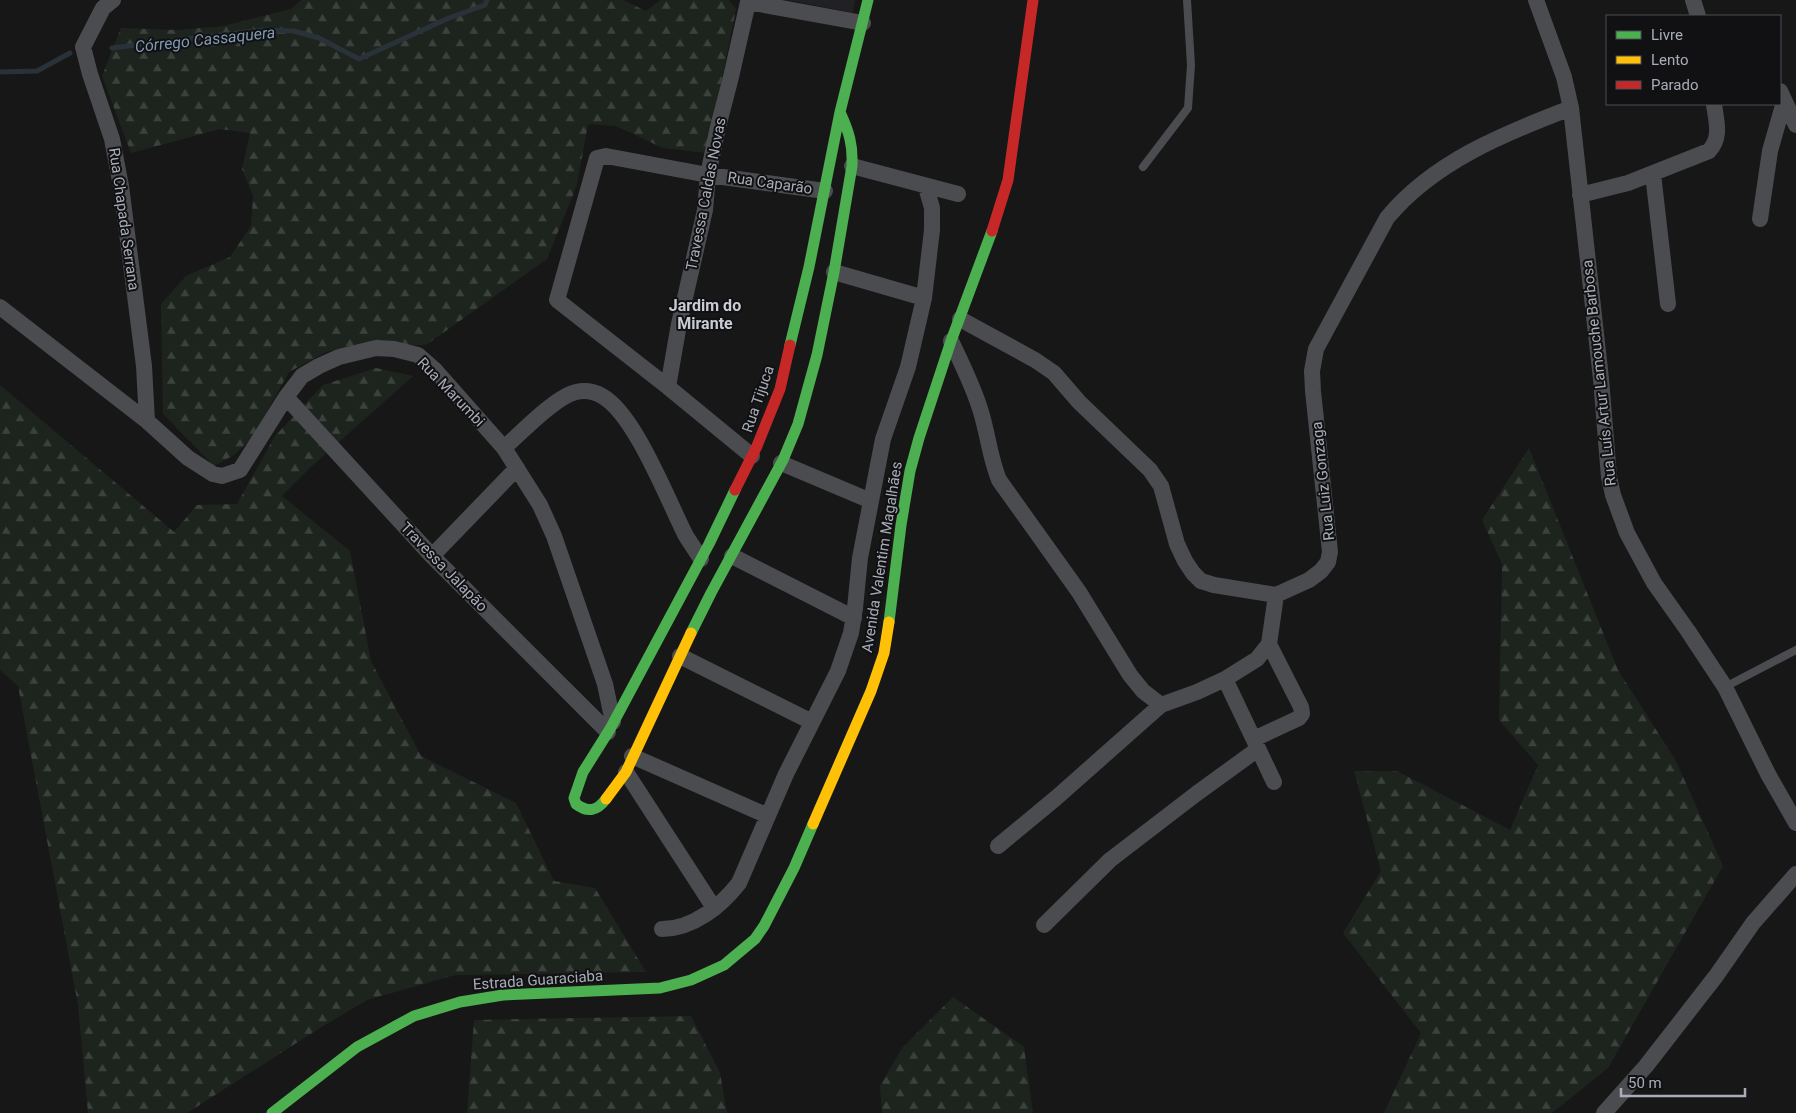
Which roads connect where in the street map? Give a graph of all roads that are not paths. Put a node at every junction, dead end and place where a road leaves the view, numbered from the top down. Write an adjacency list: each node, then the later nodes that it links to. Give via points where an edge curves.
1 (113, 0): 32 (street, Rua Chapada Serrana, via 103,8 83,47 112,139 121,186)
2 (868, 0): 8 (street, Rua Tijuca)
3 (1033, 0): 28 (street, Avenida Valentim Magalhães, via 1008,180)
4 (1188, 0): 16 (lane, via 1188,108)
5 (1536, 0): 12 (street, Rua Luís Artur Lamouche Barbosa, via 1564,77)
6 (1693, 0): 7 (street)
7 (1698, 15)
8 (863, 23): 13 (street, Rua Tijuca); 18 (street, Travessa Caldas Novas, via 748,2)
9 (1782, 96): 14 (street)
10 (1714, 105): 17 (street, via 1718,130 1714,146)
11 (1780, 105): 23 (street)
12 (1571, 108): 22 (street, Rua Luís Artur Lamouche Barbosa); 41 (street, Rua Luiz Gonzaga, via 1515,129 1443,169 1400,202 1387,218 1316,349 1312,371 1330,552 1328,562 1309,580)
13 (840, 112): 15 (street, via 850,133); 20 (street, Rua Tijuca)
14 (1796, 125)
15 (852, 166): 19 (street); 24 (street)
16 (1143, 167)
17 (1653, 174): 22 (street, via 1628,184); 26 (street)
18 (708, 175): 20 (street, Rua Caparão); 30 (street, Travessa Caldas Novas, via 705,210); 30 (street, Rua Caparão, via 606,156 597,158 557,300)
19 (926, 187): 21 (street); 25 (street, via 932,208 932,230)
20 (825, 191): 34 (street, Rua Tijuca, via 780,389)
21 (958, 194)
22 (1580, 195): 47 (street, Rua Luís Artur Lamouche Barbosa, via 1613,495 1627,533 1654,583)
23 (1760, 219)
24 (834, 272): 25 (street); 35 (street, via 810,386)
25 (924, 298): 37 (street, via 908,367 883,439)
26 (1668, 304)
27 (0, 306): 32 (street, Rua Marumbi)
28 (960, 319): 29 (street, Avenida Valentim Magalhães); 41 (street, via 1054,374 1150,470 1161,486 1177,544 1192,573 1200,581)
29 (951, 341): 48 (street, via 981,413 999,480 1079,592 1130,675); 62 (street, Avenida Valentim Magalhães, via 910,471 884,653 871,691 794,868 764,926 742,951 706,974)
30 (668, 387): 34 (street)
31 (286, 397): 32 (street, Rua Marumbi, via 240,470 222,476 188,458); 33 (street, Rua Marumbi, via 302,376 332,360 376,348 394,349 418,355 435,370); 38 (street, Travessa Jalapão)
32 (148, 421)
33 (504, 448): 36 (street, Rua Marumbi); 40 (street, via 558,401 576,392 603,396 634,430)
34 (752, 456): 40 (street, Rua Tijuca)
35 (781, 463): 37 (street); 39 (street)
36 (517, 468): 38 (street); 50 (street, Rua Marumbi, via 540,505 554,536 605,684)
37 (871, 501): 42 (street, via 860,558)
38 (432, 556): 50 (street, Travessa Jalapão)
39 (732, 556): 42 (street); 45 (street)
40 (700, 559): 50 (street, Rua Tijuca)
41 (1276, 595): 43 (street)
42 (854, 618): 49 (street, via 846,651)
43 (1269, 644): 46 (street, via 1257,659); 51 (street, via 1302,714)
44 (1796, 650): 47 (lane)
45 (680, 656): 49 (street); 52 (street)
46 (1224, 678): 48 (street, via 1198,692); 51 (street)
47 (1725, 687): 56 (street, Rua Luís Artur Lamouche Barbosa)
48 (1161, 705): 57 (street)
49 (812, 722): 55 (street)
50 (611, 727): 53 (street, Rua Tijuca, via 583,772 574,798 576,804 588,811 594,810)
51 (1256, 744): 54 (street); 60 (street, via 1110,860)
52 (632, 756): 53 (street); 55 (street)
53 (626, 772): 59 (street)
54 (1274, 782)
55 (768, 816): 59 (street, via 739,883)
56 (1796, 823)
57 (998, 846)
58 (1796, 874): 64 (street, via 1753,923 1646,1066)
59 (714, 908): 61 (street, via 686,926)
60 (1044, 926)
61 (662, 929)
62 (660, 988): 63 (street, Estrada Guaraciaba, via 503,995 460,1002 414,1016 357,1047)
63 (272, 1113)
64 (1604, 1113)

